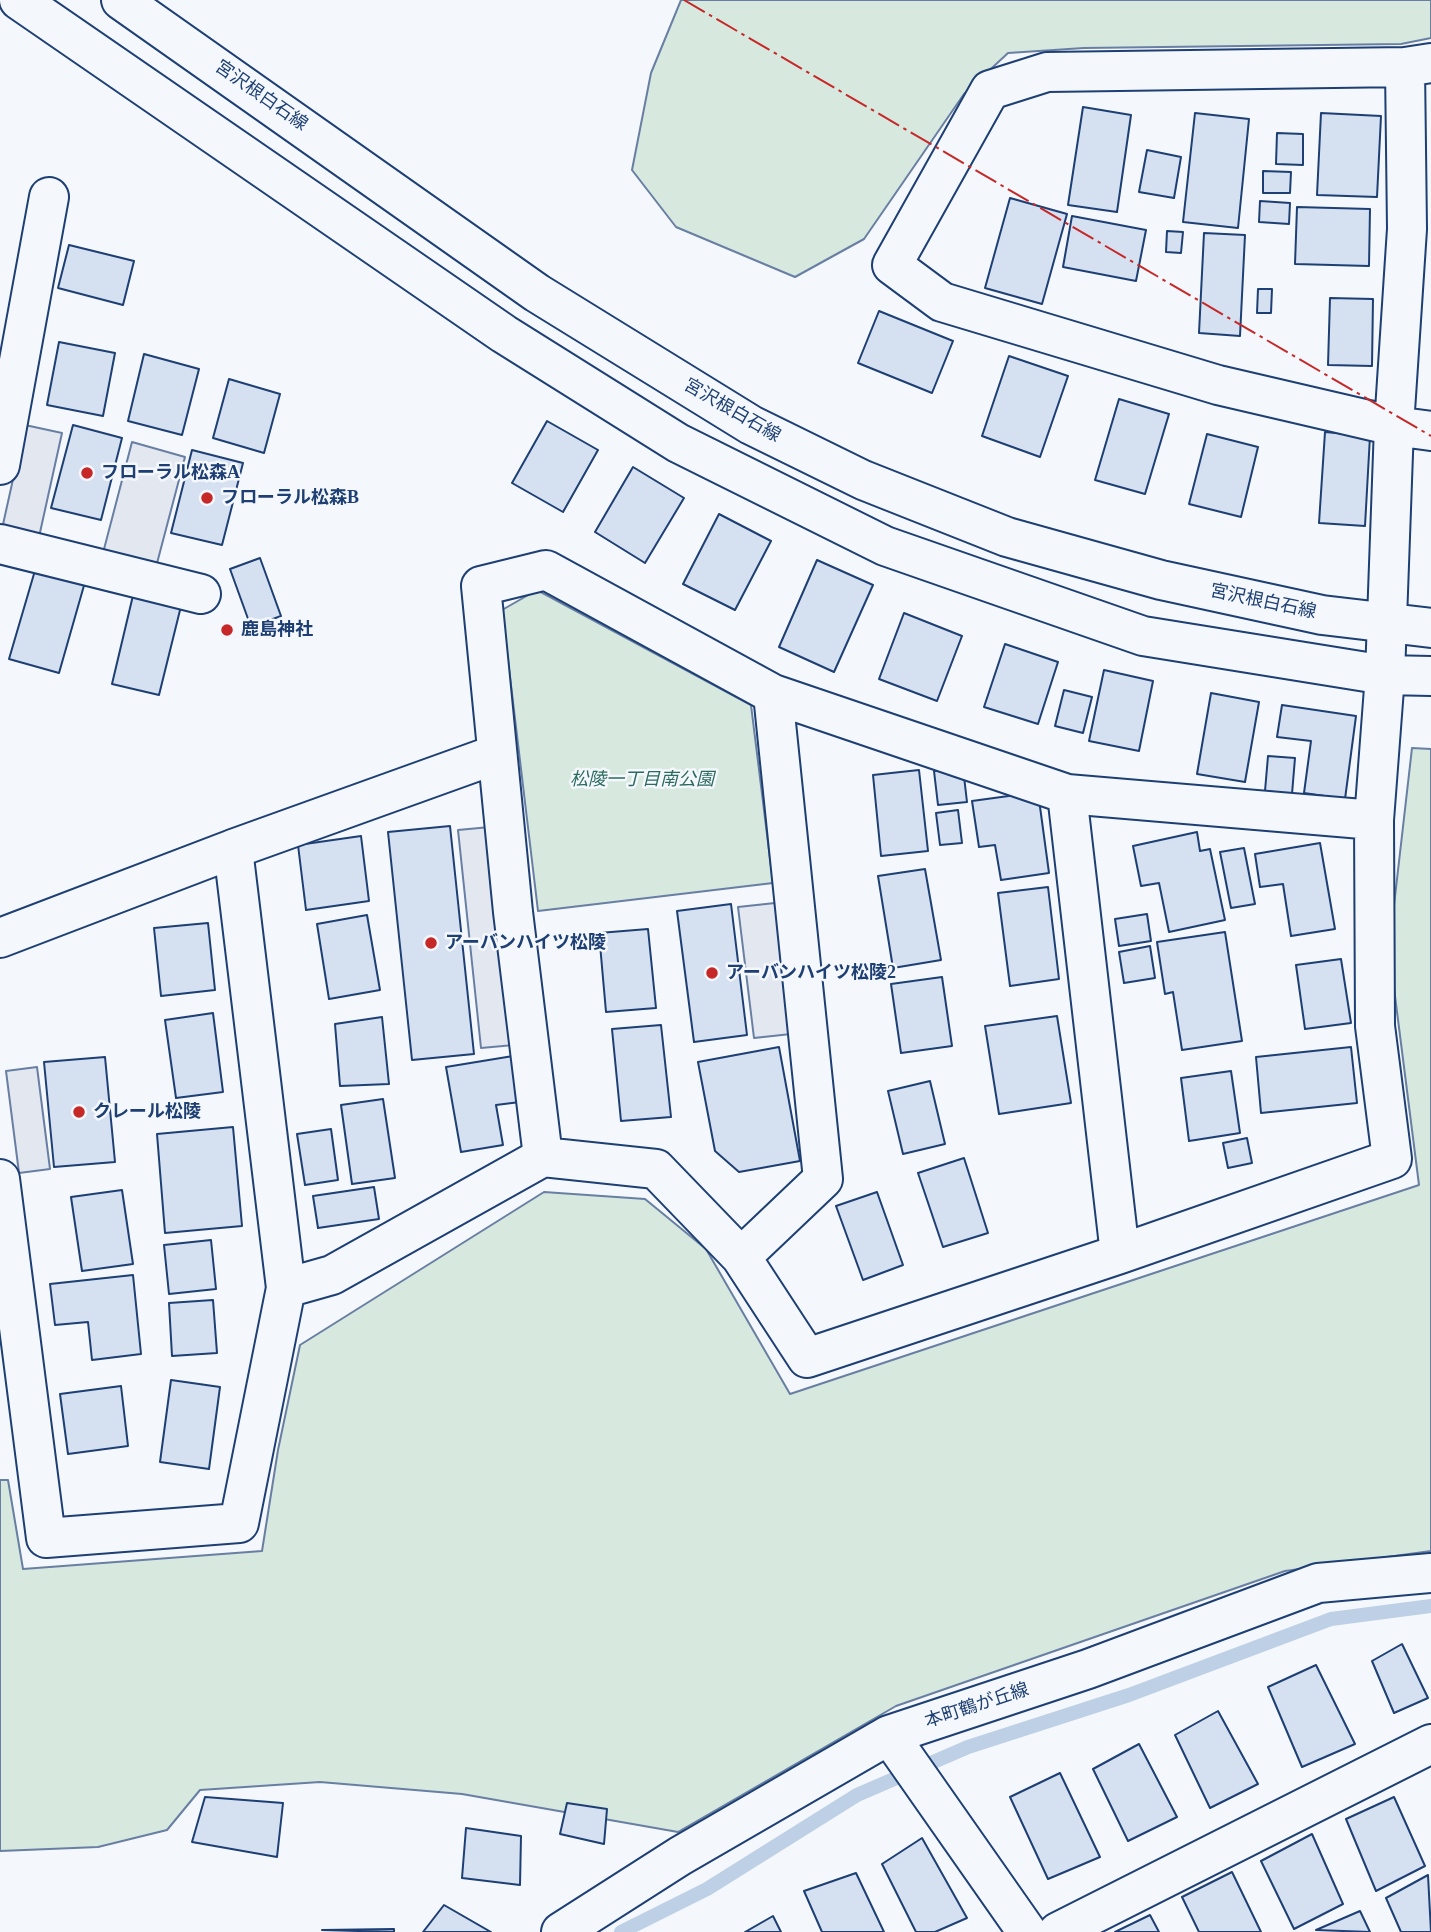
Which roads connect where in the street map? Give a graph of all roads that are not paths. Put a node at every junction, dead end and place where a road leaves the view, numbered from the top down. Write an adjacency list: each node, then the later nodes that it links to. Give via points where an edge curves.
1 (19, 0): 14 (street, via 504,334 678,443 860,534 1143,636)
2 (121, 0): 12 (street, 宮沢根白石線, via 537,293 751,425 851,474 1007,537 1161,580)
3 (1418, 65): 5 (street); 7 (street, via 1047,72 990,90 892,265 942,302 1218,384)
4 (49, 197): 6 (street)
5 (1419, 228): 7 (street)
6 (10, 364): 9 (street)
7 (1394, 426): 8 (street); 12 (street)
8 (1431, 431)
9 (0, 465)
10 (0, 544): 11 (street)
11 (201, 594)
12 (1385, 624): 13 (street, 宮沢根白石線); 14 (street)
13 (1431, 628)
14 (1385, 675): 15 (street); 19 (street)
15 (1431, 676)
16 (773, 694): 17 (street, via 546,570 481,586); 18 (street); 25 (street, via 823,1179)
17 (497, 754): 20 (street); 22 (street)
18 (1067, 794): 19 (street); 24 (street)
19 (1374, 820): 24 (street, via 1375,1026 1392,1159)
20 (233, 849): 21 (street); 26 (street)
21 (0, 938)
22 (543, 1157): 25 (street, via 656,1169); 26 (street, via 332,1275)
23 (0, 1179): 26 (street, via 46,1538 239,1523)
24 (1121, 1254): 25 (street, via 807,1358)
25 (741, 1257)
26 (286, 1288)
27 (1431, 1573): 28 (street, 本町鶴が丘線, via 1318,1583)
28 (895, 1744): 30 (street, 本町鶴が丘線, via 680,1856); 31 (street)
29 (1431, 1744): 32 (street)
30 (561, 1932)
31 (1027, 1932)
32 (1058, 1932)

